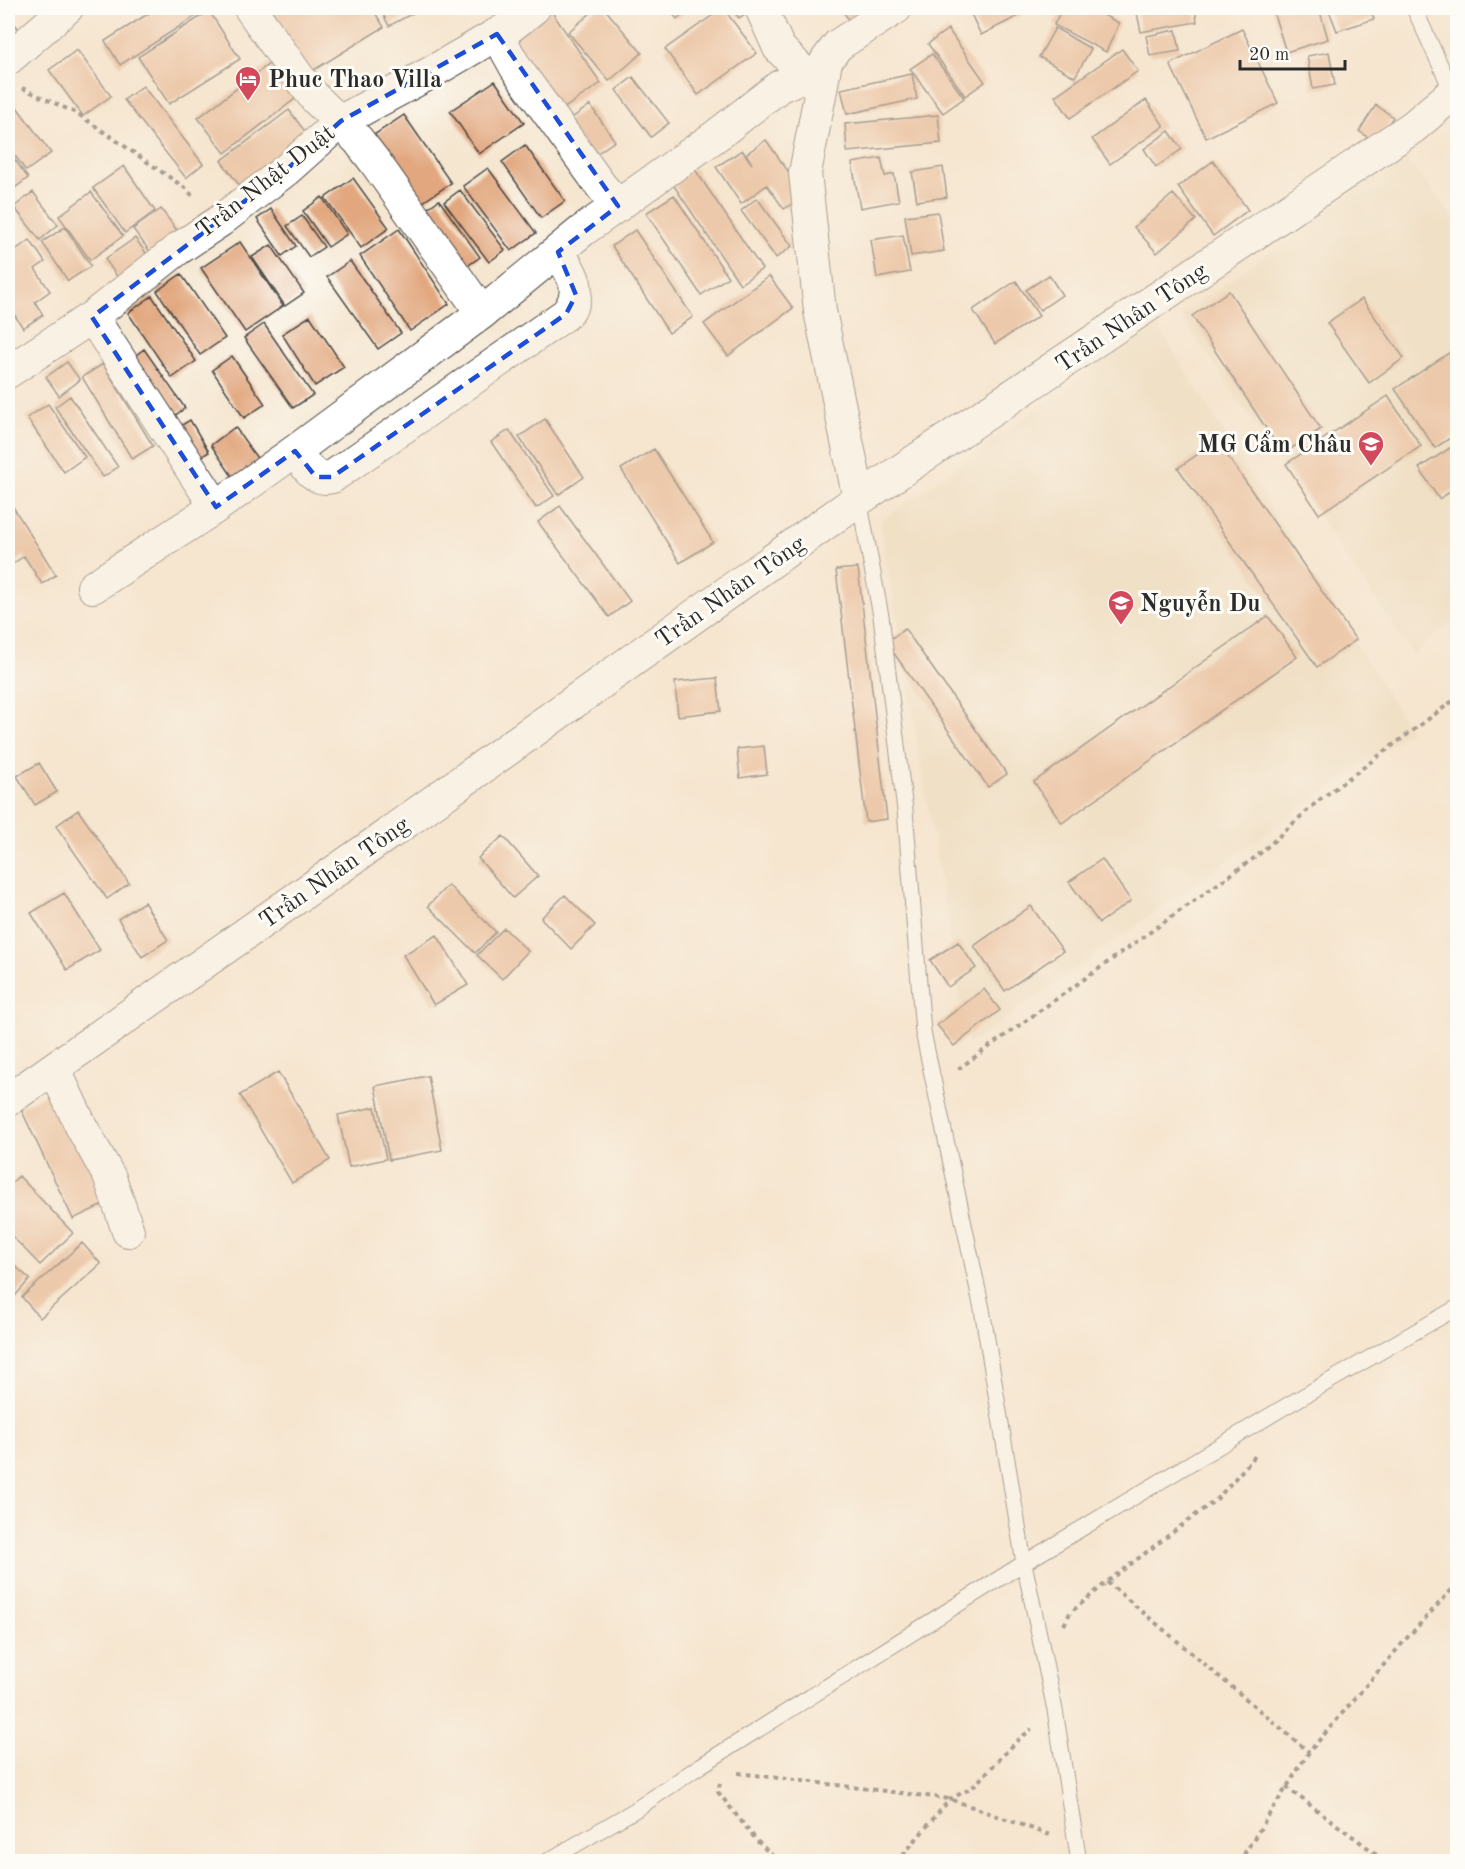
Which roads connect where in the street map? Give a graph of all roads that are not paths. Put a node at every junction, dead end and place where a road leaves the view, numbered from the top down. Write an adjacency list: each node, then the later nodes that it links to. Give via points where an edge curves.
1 (67, 8): 8 (street)
2 (250, 8): 11 (street, via 316,99)
3 (534, 8): 7 (street, Trần Nhật Duật)
4 (761, 8): 9 (street, via 779,48)
5 (896, 8): 9 (street, via 838,45 826,61)
6 (1414, 8): 10 (lane)
7 (497, 34): 11 (street, Trần Nhật Duật); 12 (street, via 516,68)
8 (11, 73)
9 (821, 90): 12 (street, via 807,75 780,86); 18 (street, via 805,173 820,311)
10 (1456, 97): 18 (street, Trần Nhân Tông)
11 (340, 121): 14 (street, via 375,162); 15 (street, Trần Nhật Duật, via 286,170)
12 (618, 206): 13 (street)
13 (558, 252): 14 (street); 17 (street, via 574,279 575,303 566,314 332,477 316,477)
14 (482, 313): 17 (street)
15 (93, 317): 16 (street, Trần Nhật Duật); 19 (street)
16 (8, 372)
17 (295, 452): 19 (street)
18 (859, 499): 21 (street, Trần Nhân Tông); 26 (lane, via 882,628 905,810 923,1032 982,1310)
19 (216, 507): 20 (street)
20 (93, 587)
21 (391, 832): 22 (street, Trần Nhân Tông)
22 (54, 1068): 23 (street, Trần Nhân Tông); 24 (street, via 110,1178)
23 (8, 1100)
24 (128, 1231)
25 (1458, 1307): 26 (lane)
26 (1024, 1563): 27 (lane, via 635,1810); 28 (lane, via 1055,1710)
27 (546, 1862)
28 (1079, 1862)

